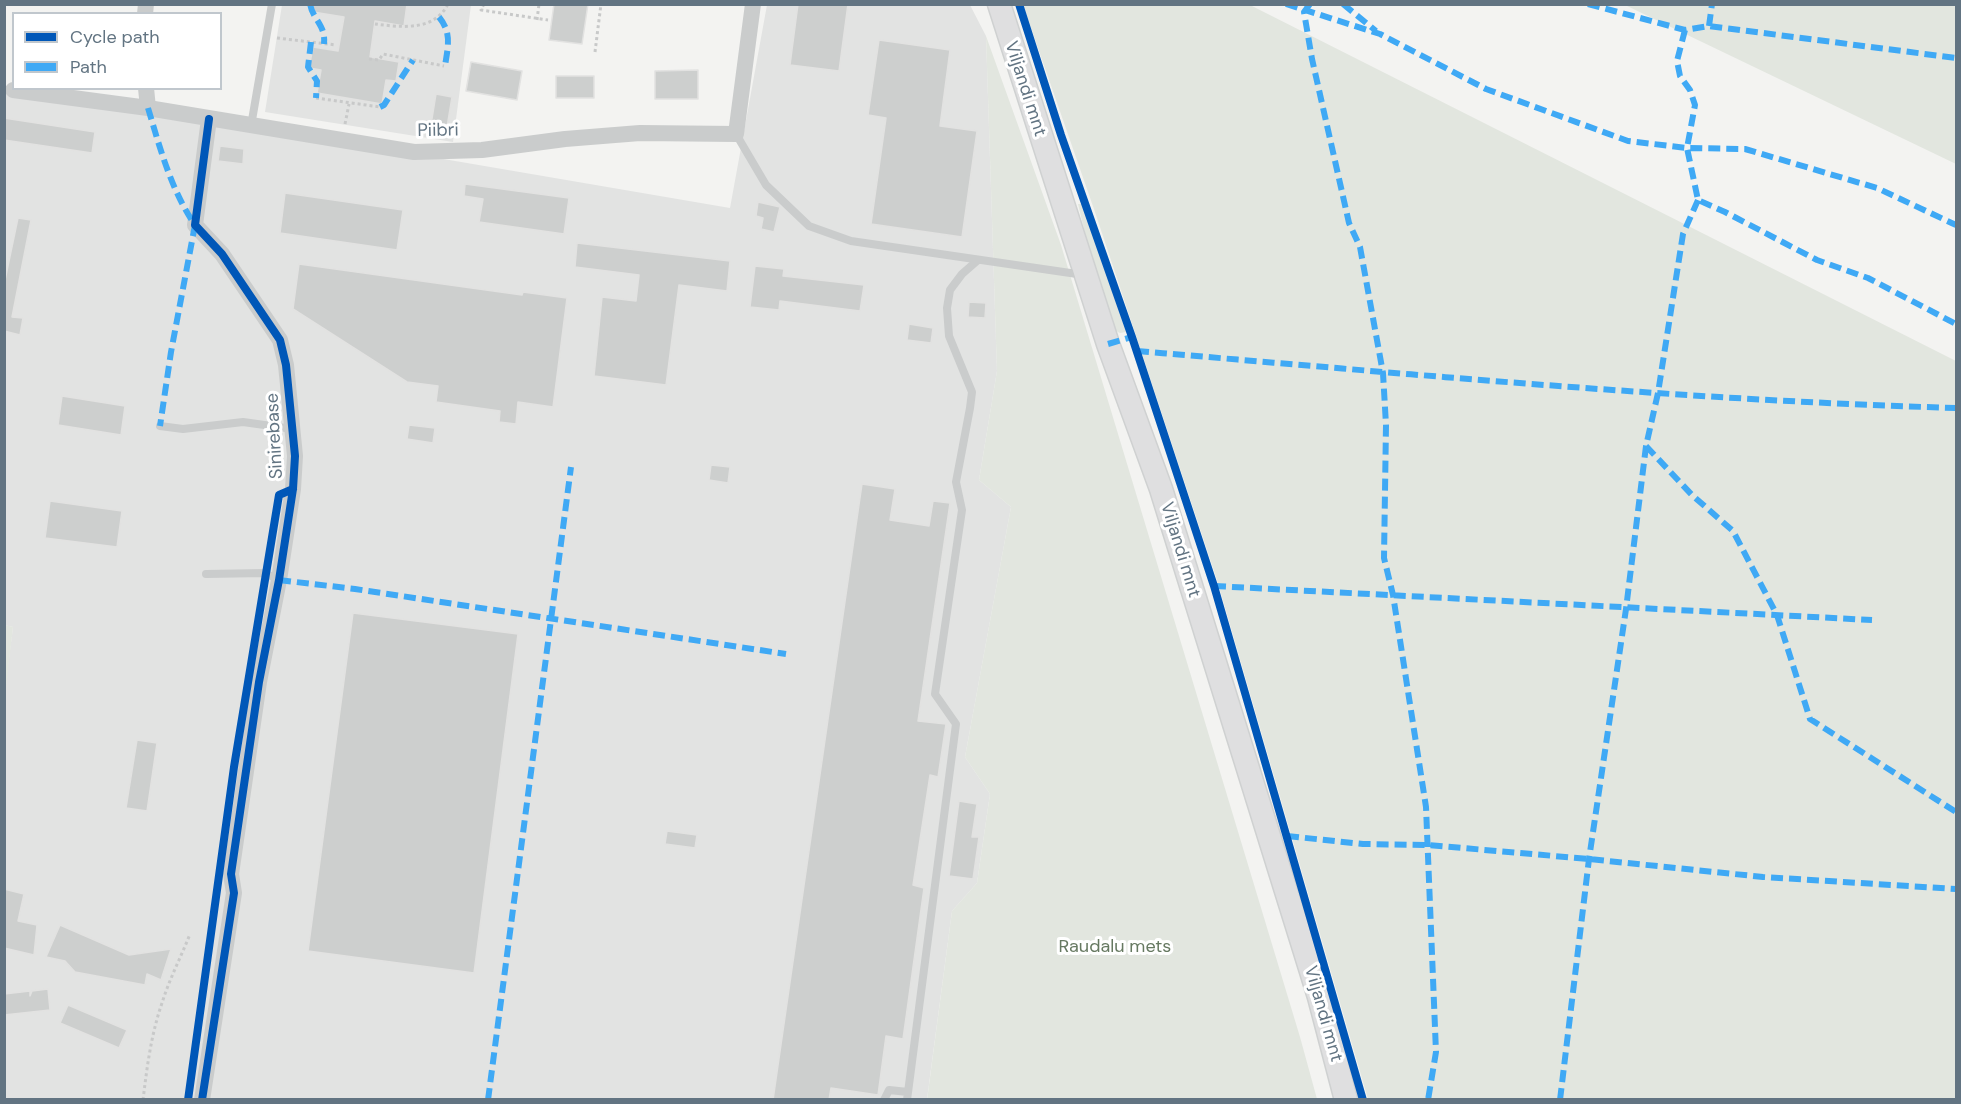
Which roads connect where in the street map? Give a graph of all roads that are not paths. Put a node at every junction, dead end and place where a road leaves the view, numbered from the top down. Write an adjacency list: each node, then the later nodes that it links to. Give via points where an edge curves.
1 (272, 4): 8 (lane)
2 (753, 4): 9 (street)
3 (999, 4): 11 (main road, Viljandi mnt)
4 (13, 90): 6 (street, Piibri)
5 (146, 90): 6 (street)
6 (148, 108): 7 (street, Piibri)
7 (209, 119): 8 (street, Piibri); 13 (street, Sinirebase, via 195,225 222,254 280,340)
8 (251, 126): 9 (street, Piibri, via 414,152 482,150 640,133)
9 (736, 134): 10 (lane, via 766,184 809,226 851,241)
10 (978, 260): 11 (lane); 16 (lane, via 950,290 947,308 949,336 972,392 956,482 962,510 935,694 956,724)
11 (1086, 276): 19 (main road, Viljandi mnt, via 1161,489 1319,997)
12 (160, 426): 13 (lane, via 183,429 243,422)
13 (293, 429): 15 (street, Sinirebase, via 293,489)
14 (207, 574): 15 (lane, via 266,573)
15 (279, 580): 17 (street, Sinirebase, via 259,682 227,893)
16 (907, 1096): 18 (lane, via 889,1090)
17 (202, 1100)
18 (884, 1100)
19 (1346, 1100)

